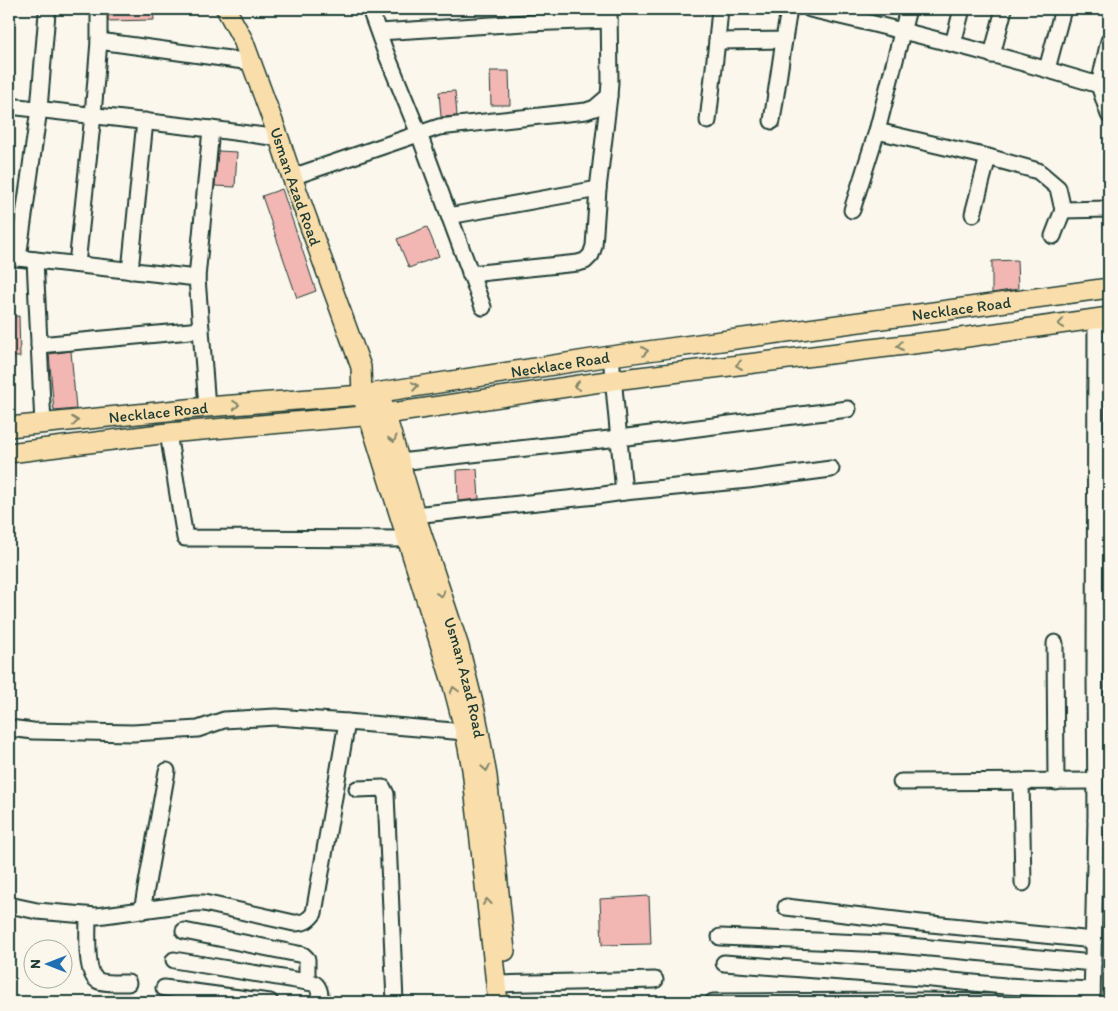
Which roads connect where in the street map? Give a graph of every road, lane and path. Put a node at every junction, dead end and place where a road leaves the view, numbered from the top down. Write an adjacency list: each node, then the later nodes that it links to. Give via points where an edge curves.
1 (99, 9): 17 (street)
2 (226, 9): 21 (main road, Usman Azad Road)
3 (370, 9): 14 (street)
4 (720, 9): 18 (street)
5 (790, 9): 15 (street)
6 (810, 9): 13 (street)
7 (908, 9): 13 (street)
8 (962, 9): 19 (street)
9 (1004, 9): 20 (street)
10 (1063, 9): 22 (street)
11 (47, 13): 26 (street)
12 (609, 14): 14 (street); 24 (street)
13 (902, 30): 19 (street); 33 (street)
14 (379, 32): 34 (street)
15 (784, 40): 18 (street); 30 (street)
16 (1109, 40): 23 (street)
17 (99, 41): 21 (street); 28 (street)
18 (717, 41): 29 (street)
19 (953, 44): 20 (street)
20 (992, 55): 22 (street)
21 (252, 62): 35 (main road, Usman Azad Road)
22 (1048, 69): 23 (street)
23 (1099, 85): 27 (street)
24 (609, 96): 34 (street, via 586,111 440,127); 38 (street)
25 (9, 106): 26 (street)
26 (38, 109): 28 (street); 45 (street)
27 (1109, 114)
28 (93, 116): 31 (street); 47 (street)
29 (708, 120)
30 (772, 120)
31 (145, 121): 32 (street); 48 (street)
32 (211, 129): 35 (street); 50 (street)
33 (877, 131): 36 (street); 40 (street)
34 (419, 134): 37 (street); 43 (street)
35 (279, 138): 37 (main road, Usman Azad Road)
36 (988, 157): 41 (street, via 1038,171 1058,188); 42 (street)
37 (292, 177): 58 (main road, Usman Azad Road)
38 (598, 189): 43 (street); 49 (street, via 594,246 585,261)
39 (1109, 209): 41 (street)
40 (852, 210)
41 (1063, 210): 44 (street)
42 (973, 214)
43 (449, 216): 49 (street)
44 (1053, 236)
45 (14, 257): 46 (street)
46 (34, 260): 47 (street); 55 (street)
47 (77, 264): 48 (street)
48 (130, 270): 50 (street)
49 (470, 274): 52 (street)
50 (197, 278): 54 (street)
51 (1109, 288): 56 (main road, Necklace Road, one-way to 51)
52 (483, 307)
53 (1103, 318): 57 (main road, Necklace Road, one-way to 57); 60 (street)
54 (201, 330): 55 (street); 59 (street)
55 (39, 345): 63 (street)
56 (611, 356): 57 (street); 58 (main road, Necklace Road, one-way to 56)
57 (614, 380): 62 (main road, Necklace Road, one-way to 62); 66 (street)
58 (371, 394): 59 (main road, Necklace Road, one-way to 58); 62 (main road, Usman Azad Road)
59 (207, 407): 63 (main road, Necklace Road, one-way to 59)
60 (1103, 407): 70 (street)
61 (848, 409): 66 (street)
62 (377, 414): 65 (main road, Necklace Road); 68 (main road, Usman Azad Road, one-way to 68); 72 (main road, Usman Azad Road)
63 (43, 424): 64 (main road, Necklace Road)
64 (9, 427)
65 (168, 433): 67 (main road, Necklace Road); 73 (street, via 185,538)
66 (619, 438): 68 (street); 71 (street)
67 (9, 454)
68 (399, 462): 72 (main road, Usman Azad Road)
69 (831, 469): 71 (street)
70 (1103, 479): 80 (street)
71 (624, 492): 72 (street)
72 (407, 516): 73 (main road, Usman Azad Road); 100 (main road, Usman Azad Road, one-way to 100, via 459,648 476,715 488,776 500,898)
73 (407, 539): 77 (main road, Usman Azad Road, one-way to 73)
74 (1055, 643): 82 (street)
75 (348, 722): 76 (street, via 276,717 224,720 198,729 133,733); 77 (street); 88 (street, via 314,913 309,920 294,923 204,903)
76 (9, 728)
77 (465, 732): 100 (main road, Usman Azad Road, one-way to 77)
78 (167, 771): 88 (street)
79 (1021, 781): 81 (street); 82 (street); 85 (street)
80 (1096, 781): 82 (street); 84 (street)
81 (900, 782)
82 (1056, 782)
83 (357, 789): 104 (street, via 383,788 386,794)
84 (1103, 820): 92 (street)
85 (1024, 883)
86 (9, 905): 89 (street)
87 (786, 907): 92 (street)
88 (142, 911): 89 (street)
89 (88, 916): 98 (street, via 89,960 93,976 101,982)
90 (184, 931): 97 (street, via 304,955 307,959)
91 (720, 937): 95 (street, via 887,944)
92 (1094, 940): 95 (street)
93 (174, 960): 97 (street)
94 (724, 963): 101 (street, via 921,978)
95 (1093, 963): 101 (street)
96 (655, 980): 100 (street)
97 (307, 982): 103 (street, via 317,986)
98 (128, 983)
99 (164, 988): 102 (street)
100 (501, 990): 105 (main road, Usman Azad Road)
101 (1092, 996)
102 (270, 1002)
103 (321, 1002)
104 (394, 1002)
105 (510, 1002)
106 (712, 1002): 107 (street)
107 (991, 1002)

